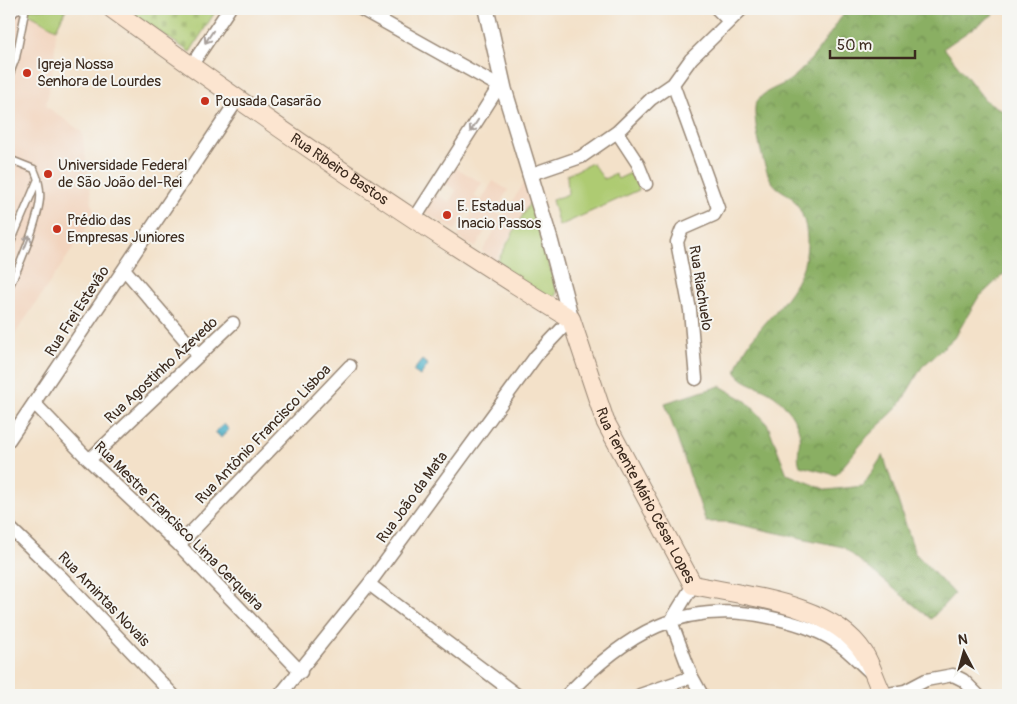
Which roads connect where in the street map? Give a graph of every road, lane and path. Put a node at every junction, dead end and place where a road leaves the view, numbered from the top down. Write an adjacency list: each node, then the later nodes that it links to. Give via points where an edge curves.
1 (19, 9): 8 (lane); 11 (lane, via 24,12 16,58)
2 (112, 9): 10 (main road, Rua Ribeiro Bastos)
3 (229, 9): 10 (street, one-way to 10)
4 (361, 9): 13 (street)
5 (486, 9): 13 (street)
6 (718, 9): 9 (street)
7 (742, 9): 9 (street)
8 (9, 18)
9 (729, 21): 12 (street, via 691,59)
10 (191, 66): 14 (main road, Rua Ribeiro Bastos)
11 (9, 76)
12 (673, 84): 15 (street, via 651,99); 28 (street, Rua Riachuelo, via 718,208 714,215 682,229 677,242 690,310)
13 (502, 87): 17 (street); 20 (street, one-way to 20)
14 (238, 99): 20 (main road, Rua Ribeiro Bastos); 22 (street, Rua Frei Estevão)
15 (617, 132): 17 (street, via 581,157); 19 (street, via 638,164)
16 (9, 159): 18 (lane, via 34,169)
17 (529, 175): 24 (street)
18 (38, 178): 21 (lane); 23 (lane, one-way to 18, via 33,227 40,200)
19 (646, 184)
20 (415, 218): 24 (main road, Rua Ribeiro Bastos)
21 (9, 248)
22 (124, 269): 26 (street); 29 (street, Rua Frei Estevão)
23 (9, 287)
24 (571, 319): 34 (street, Rua João da Mata, via 536,356); 35 (main road, Rua Tenente Mário César Lopes, via 605,421)
25 (233, 323): 26 (street, Rua Agostinho Azevedo)
26 (199, 356): 31 (street, Rua Agostinho Azevedo)
27 (350, 366): 33 (street, Rua Antônio Francisco Lisboa)
28 (696, 378)
29 (35, 404): 30 (street, Rua Frei Estevão); 31 (street, Rua Mestre Francisco Lima Cerqueira)
30 (9, 440)
31 (88, 460): 33 (street, Rua Mestre Francisco Lima Cerqueira)
32 (9, 527): 40 (street, Rua Amintas Novais)
33 (179, 545): 37 (street, Rua Mestre Francisco Lima Cerqueira)
34 (369, 584): 37 (street, Rua João da Mata); 42 (street)
35 (692, 585): 36 (street); 38 (main road, Rua Tenente Mário César Lopes, via 774,602 825,619 852,638 864,652)
36 (671, 621): 38 (street, via 703,612 727,611 787,621 813,629 833,640); 39 (street); 43 (street, via 629,641)
37 (301, 672): 41 (street, Rua João da Mata)
38 (872, 673): 46 (main road, Rua Tenente Mário César Lopes)
39 (692, 677): 44 (street); 45 (street)
40 (173, 695)
41 (280, 695)
42 (517, 695)
43 (566, 695)
44 (640, 695)
45 (702, 695)
46 (883, 695): 47 (street, via 905,691 926,680 954,675)
47 (978, 695)

